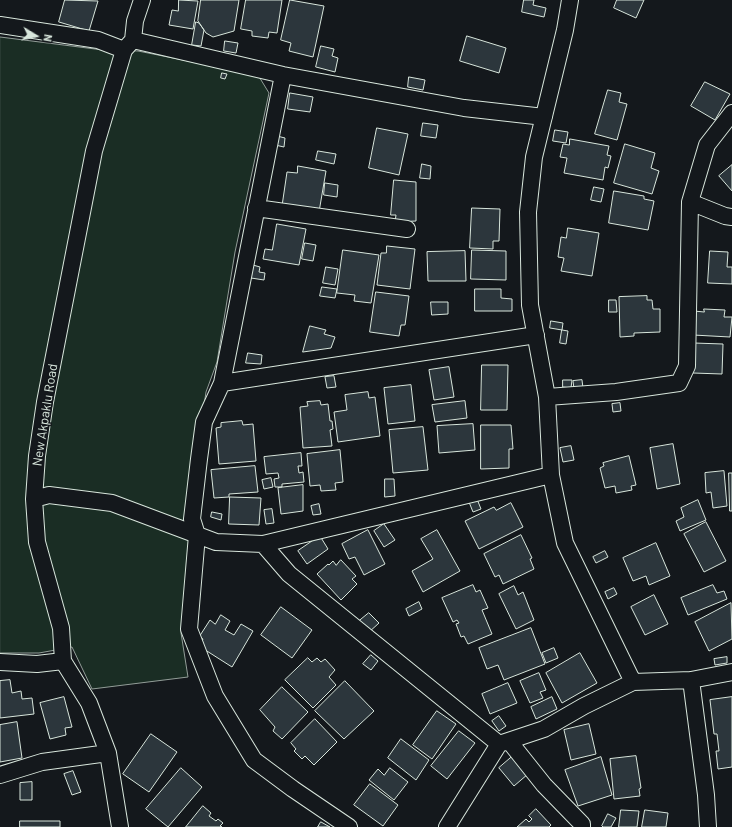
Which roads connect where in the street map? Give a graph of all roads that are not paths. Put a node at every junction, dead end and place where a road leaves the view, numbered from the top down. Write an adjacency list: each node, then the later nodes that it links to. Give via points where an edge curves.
1 (142, 0): 4 (street, New Akpaklu Road)
2 (570, 0): 7 (street)
3 (0, 25): 4 (street)
4 (129, 45): 5 (street); 16 (street, New Akpaklu Road, via 92,159 45,402)
5 (283, 75): 7 (street, via 464,108); 9 (street)
6 (732, 113): 8 (street, via 707,145)
7 (544, 117): 12 (street, via 534,157 528,212 530,305)
8 (690, 202): 10 (street); 14 (street, via 687,366 680,383 616,392)
9 (256, 208): 11 (street); 13 (street)
10 (732, 217)
11 (407, 230)
12 (536, 335): 13 (street); 14 (street)
13 (222, 383): 17 (street, via 204,422 192,519)
14 (547, 397): 15 (street)
15 (551, 475): 18 (street); 23 (street, via 565,543)
16 (34, 499): 17 (street, via 49,495 112,503); 19 (street, New Akpaklu Road, via 37,542 61,628)
17 (197, 535): 18 (street, via 216,542); 28 (street, via 189,628 215,696 254,760)
18 (263, 544): 24 (street, via 289,574)
19 (63, 661): 20 (street, via 37,664); 25 (street, New Akpaklu Road, via 89,703)
20 (0, 662)
21 (732, 672): 22 (street)
22 (691, 680): 23 (street); 31 (street)
23 (633, 682): 24 (street, via 544,729)
24 (504, 743): 29 (street); 30 (street, via 582,824)
25 (108, 752): 26 (street, via 42,762); 27 (street, New Akpaklu Road)
26 (0, 775)
27 (120, 827)
28 (349, 827)
29 (447, 827)
30 (582, 827)
31 (708, 827)

